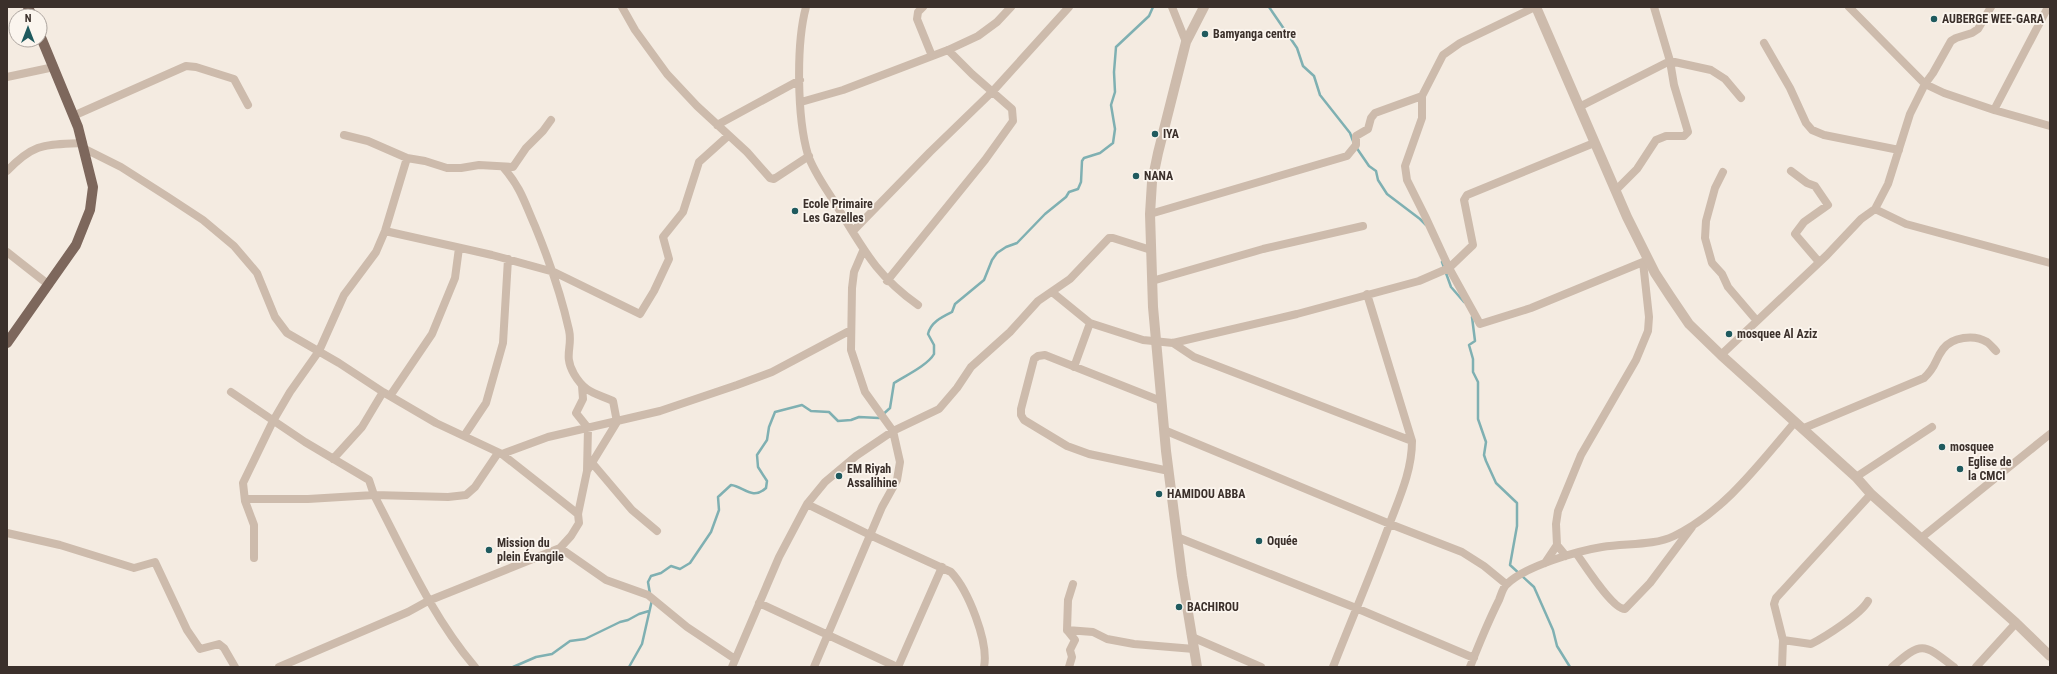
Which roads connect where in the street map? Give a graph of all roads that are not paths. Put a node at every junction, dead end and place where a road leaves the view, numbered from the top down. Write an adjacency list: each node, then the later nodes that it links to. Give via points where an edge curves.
1 (622, 7): 32 (street, via 635,30 668,74)
2 (806, 7): 21 (street, via 802,24)
3 (922, 7): 17 (street, via 917,19)
4 (1011, 7): 16 (street, via 997,22 978,36)
5 (1069, 7): 23 (street)
6 (1172, 7): 13 (street)
7 (1204, 7): 13 (street)
8 (1536, 7): 24 (street, via 1460,43 1443,55); 28 (street)
9 (1654, 7): 18 (street)
10 (1848, 7): 22 (street)
11 (1991, 7): 22 (street, via 1978,29 1972,34 1951,41)
12 (2048, 7): 29 (street)
13 (1186, 42): 47 (street, via 1158,153 1152,182)
14 (1764, 43): 38 (street, via 1812,130 1824,135)
15 (46, 48): 19 (main road)
16 (948, 50): 17 (street); 23 (street)
17 (932, 56): 26 (street, via 843,90)
18 (1670, 61): 25 (street, via 1711,70 1725,80); 28 (street); 45 (street, via 1674,85 1688,132 1684,136 1666,136 1656,140 1637,169)
19 (54, 67): 20 (street); 30 (main road)
20 (7, 77)
21 (800, 80): 26 (street); 32 (street)
22 (1925, 84): 29 (street); 38 (street, via 1910,114)
23 (993, 91): 50 (street); 61 (street, via 1012,109 1013,121)
24 (1422, 96): 47 (street, via 1375,113 1368,130 1356,136 1356,145 1347,156); 59 (street, via 1422,118 1405,166 1407,180 1439,243)
25 (1741, 98)
26 (801, 102): 39 (street, via 803,133)
27 (248, 104): 30 (street, via 234,79 186,66)
28 (1579, 106): 36 (street)
29 (1994, 110): 33 (street)
30 (73, 116): 37 (main road)
31 (550, 120): 41 (street, via 513,167)
32 (717, 125): 35 (street)
33 (2050, 126)
34 (344, 136): 40 (street, via 368,141)
35 (728, 136): 39 (street, via 747,152 770,178 774,179); 60 (street, via 699,162 682,212 663,237 669,258 640,314)
36 (1594, 143): 45 (street); 59 (street, via 1467,195 1464,200 1473,245)
37 (84, 146): 42 (street, via 42,146 25,153); 63 (main road, via 93,187 90,210 76,245); 73 (street, via 203,220 234,246 256,273 275,317 287,333)
38 (1899, 150): 46 (street, via 1888,184)
39 (809, 156): 50 (street)
40 (407, 158): 41 (street, via 447,168 479,165); 49 (street)
41 (503, 167): 60 (street, via 523,196)
42 (7, 171)
43 (1791, 171): 57 (street, via 1815,186 1828,205 1804,222 1795,234)
44 (1723, 172): 67 (street, via 1715,188 1706,221 1705,238 1712,263 1722,274 1728,287)
45 (1616, 190): 56 (street)
46 (1875, 209): 57 (street, via 1861,219); 58 (street, via 1906,224)
47 (1150, 214): 52 (street)
48 (1363, 226): 62 (street, via 1264,249)
49 (385, 231): 51 (street); 73 (street, via 376,252 344,295)
50 (852, 231): 53 (street)
51 (460, 248): 55 (street); 79 (street, via 455,278 432,334)
52 (1151, 250): 62 (street); 64 (street, via 1109,238 1070,279)
53 (863, 251): 61 (street); 69 (street, via 854,272)
54 (7, 252): 63 (street)
55 (508, 259): 60 (street); 90 (street, via 503,343 486,403)
56 (1645, 261): 59 (street, via 1531,308 1480,324); 75 (street, via 1689,324); 110 (street, via 1648,331 1636,360 1578,462 1558,511)
57 (1819, 262): 67 (street)
58 (2050, 263)
59 (1445, 270): 65 (street, via 1419,281)
60 (554, 272): 77 (street, via 570,332 568,362)
61 (887, 281): 66 (street)
62 (1152, 282): 70 (street)
63 (49, 285): 72 (main road)
64 (1052, 292): 68 (street); 88 (street, via 1038,301 1010,332 971,367 939,409)
65 (1367, 294): 71 (street, via 1297,314); 91 (street)
66 (918, 305)
67 (1757, 321): 75 (street)
68 (1090, 323): 70 (street); 76 (street)
69 (850, 330): 82 (street, via 772,372 660,411); 88 (street, via 851,350 866,392)
70 (1156, 342): 71 (street); 80 (street)
71 (1173, 343): 91 (street, via 1201,360)
72 (7, 344)
73 (319, 351): 79 (street); 81 (street)
74 (1996, 351): 86 (street, via 1986,342 1972,338 1954,341 1943,349 1933,370 1924,378)
75 (1721, 355): 83 (street)
76 (1074, 367): 80 (street); 95 (street, via 1045,355 1034,359 1020,409 1024,420 1067,446 1089,454)
77 (582, 386): 82 (street, via 596,396 612,401); 85 (street, via 583,399 576,413)
78 (231, 392): 81 (street)
79 (386, 394): 90 (street); 93 (street, via 362,427)
80 (1161, 401): 87 (street)
81 (273, 421): 93 (street); 100 (street, via 243,483)
82 (617, 422): 85 (street); 94 (street)
83 (1795, 422): 86 (street); 104 (street, via 1728,497)
84 (1932, 427): 97 (street)
85 (588, 428): 92 (street, via 548,437); 96 (street)
86 (1804, 428): 97 (street)
87 (1164, 430): 95 (street); 103 (street)
88 (893, 431): 101 (street, via 856,456 825,482); 107 (street, via 900,462 897,480)
89 (2050, 434): 109 (street)
90 (464, 436): 92 (street)
91 (1412, 441): 103 (street, via 1408,474)
92 (500, 453): 99 (street, via 466,495); 102 (street)
93 (333, 459): 99 (street, via 369,480)
94 (593, 464): 96 (street); 105 (street, via 632,510)
95 (1169, 470): 108 (street)
96 (587, 471): 102 (street)
97 (1856, 477): 98 (street)
98 (1871, 494): 109 (street); 127 (street, via 1776,598 1774,604)
99 (374, 495): 100 (street); 119 (street)
100 (245, 499): 114 (street, via 254,525)
101 (807, 504): 107 (street); 121 (street, via 779,557)
102 (578, 514): 111 (street, via 579,522)
103 (1390, 524): 117 (street, via 1462,552); 122 (street)
104 (1694, 525): 112 (street, via 1674,536 1657,541 1602,547); 112 (street, via 1650,584 1625,609 1617,607 1608,597)
105 (657, 530)
106 (7, 533): 132 (street, via 134,568 154,562 195,644 200,649 219,644)
107 (870, 536): 116 (street); 125 (street)
108 (1177, 537): 122 (street); 126 (street)
109 (1921, 538): 123 (street)
110 (1557, 545): 113 (street); 115 (street)
111 (560, 548): 119 (street); 131 (street, via 606,580 651,597 687,627)
112 (1576, 553): 113 (street)
113 (1566, 556): 115 (street)
114 (254, 558)
115 (1545, 563): 117 (street)
116 (942, 567): 137 (street); 138 (street, via 961,582 972,606 982,639)
117 (1508, 583): 130 (street)
118 (1073, 584): 124 (street, via 1068,600)
119 (428, 601): 133 (street); 134 (street)
120 (1868, 601): 127 (street, via 1865,607 1849,620 1811,644)
121 (759, 603): 125 (street); 131 (street)
122 (1356, 608): 130 (street); 142 (street)
123 (2016, 623): 129 (street); 147 (street)
124 (1067, 630): 128 (street, via 1093,632 1107,639 1134,644); 139 (street, via 1075,640 1070,650 1072,657)
125 (829, 634): 136 (street); 137 (street)
126 (1192, 637): 128 (street); 141 (street)
127 (1783, 640): 144 (street)
128 (1194, 650): 140 (street)
129 (2050, 656)
130 (1474, 658): 143 (street)
131 (735, 659): 135 (street)
132 (236, 667)
133 (279, 667)
134 (475, 667)
135 (732, 667)
136 (814, 667)
137 (898, 667)
138 (984, 667)
139 (1069, 667)
140 (1197, 667)
141 (1261, 667)
142 (1333, 667)
143 (1470, 667)
144 (1782, 667)
145 (1892, 667): 146 (street, via 1910,651 1927,648)
146 (1954, 667)
147 (1976, 667)

